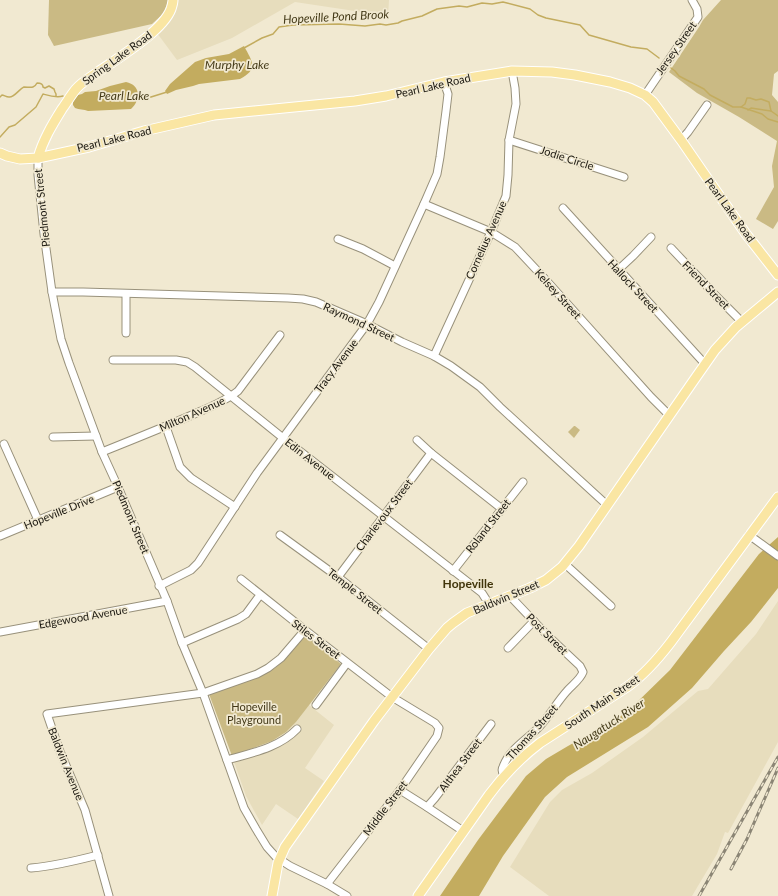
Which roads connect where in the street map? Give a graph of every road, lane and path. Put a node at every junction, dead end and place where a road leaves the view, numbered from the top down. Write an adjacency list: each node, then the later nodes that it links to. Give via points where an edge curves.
1 (173, 0): 10 (main road, Spring Lake Road, via 166,18 149,36 76,88 49,130)
2 (692, 0): 5 (street, Jersey Street, via 698,17)
3 (512, 71): 4 (main road, Pearl Lake Road); 5 (main road, Pearl Lake Road, via 575,75 610,82); 7 (street, Cornelius Avenue, via 516,104)
4 (444, 82): 10 (main road, Pearl Lake Road, via 355,101 214,115); 12 (street, Tracy Avenue, via 448,94 440,158 437,174)
5 (645, 95): 8 (main road, Pearl Lake Road)
6 (707, 105): 8 (street)
7 (510, 140): 11 (street, Jodie Circle); 14 (street, Cornelius Avenue, via 506,196)
8 (681, 140): 20 (main road, Pearl Lake Road, via 746,234)
9 (0, 153): 10 (main road, Pearl Lake Road, via 20,159)
10 (38, 158): 21 (street, Piedmont Street, via 43,226)
11 (624, 177)
12 (424, 204): 14 (street, Kelsey Street); 18 (street, Tracy Avenue)
13 (562, 208): 19 (street, Hallock Street)
14 (491, 232): 28 (street, Cornelius Avenue); 32 (street, Kelsey Street, via 515,247)
15 (651, 237): 19 (street)
16 (338, 238): 18 (street)
17 (671, 248): 24 (street, Friend Street)
18 (395, 266): 25 (street, Tracy Avenue)
19 (618, 270): 30 (street, Hallock Street)
20 (778, 275)
21 (52, 292): 23 (street, Raymond Street); 34 (street, Piedmont Street, via 61,339)
22 (778, 292): 24 (main road, Baldwin Street)
23 (126, 294): 25 (street, Raymond Street, via 303,299); 26 (street)
24 (742, 322): 30 (main road, Baldwin Street, via 724,339)
25 (367, 324): 28 (street, Raymond Street); 36 (street, Tracy Avenue)
26 (126, 333)
27 (280, 335): 31 (street, Milton Avenue)
28 (434, 356): 44 (street, Raymond Street, via 480,387)
29 (113, 360): 31 (street, Edin Avenue, via 186,362)
30 (705, 364): 32 (main road, Baldwin Street)
31 (232, 396): 33 (street, Milton Avenue); 36 (street, Edin Avenue)
32 (669, 415): 44 (main road, Baldwin Street)
33 (166, 427): 39 (street, Milton Avenue); 45 (street, via 180,467 191,478)
34 (96, 436): 35 (street); 39 (street, Piedmont Street)
35 (53, 437)
36 (283, 438): 45 (street, Tracy Avenue); 47 (street, Edin Avenue)
37 (417, 440): 40 (street)
38 (4, 444): 48 (street)
39 (102, 452): 42 (street, Piedmont Street)
40 (431, 453): 46 (street); 47 (street, Charlevoux Street)
41 (523, 482): 46 (street, Roland Street)
42 (118, 487): 48 (street, Hopeville Drive); 57 (street, Piedmont Street)
43 (778, 498): 50 (main road, South Main Street)
44 (607, 505): 53 (main road, Baldwin Street)
45 (236, 507): 57 (street, Tracy Avenue, via 198,564)
46 (502, 509): 54 (street, Roland Street)
47 (384, 517): 54 (street, Edin Avenue); 55 (street, Charlevoux Street)
48 (38, 520): 51 (street, Hopeville Drive)
49 (280, 535): 55 (street, Temple Street)
50 (750, 535): 52 (street); 78 (main road, South Main Street, via 671,642 642,674 623,690 528,752)
51 (0, 536)
52 (778, 556)
53 (565, 564): 59 (main road, Baldwin Street, via 542,582); 62 (street)
54 (453, 571): 61 (street, Edin Avenue, via 482,594)
55 (338, 577): 68 (street, Temple Street)
56 (241, 579): 58 (street, Stiles Street)
57 (159, 586): 60 (street, Piedmont Street)
58 (260, 595): 64 (street, Stiles Street); 66 (street, via 246,614 238,619)
59 (510, 596): 61 (main road, Baldwin Street); 63 (street, Post Street)
60 (167, 601): 65 (street, Edgewood Avenue); 66 (street, Piedmont Street)
61 (489, 604): 68 (main road, Baldwin Street, via 453,623)
62 (611, 606)
63 (534, 621): 67 (street); 70 (street, Post Street, via 580,666)
64 (305, 630): 69 (street, Stiles Street); 71 (street, via 281,658 268,668)
65 (0, 632)
66 (182, 643): 71 (street, Piedmont Street)
67 (508, 648)
68 (430, 649): 72 (main road, Baldwin Street)
69 (347, 662): 72 (street, Stiles Street); 73 (street)
70 (582, 672): 78 (street, Thomas Street, via 581,677 542,724 510,755 502,768)
71 (203, 693): 77 (street, Piedmont Street); 82 (street, Baldwin Avenue, via 47,714 85,810)
72 (392, 697): 75 (street, Stiles Street); 83 (main road, Baldwin Street, via 305,817 285,846)
73 (316, 705)
74 (491, 724): 80 (street, Althea Street)
75 (439, 728): 79 (street, Middle Street, via 437,736)
76 (297, 730): 77 (street, via 276,744)
77 (227, 760): 83 (street, Piedmont Street, via 244,808 267,847)
78 (504, 775): 81 (main road, South Main Street)
79 (400, 790): 80 (street); 85 (street, Middle Street)
80 (427, 807): 81 (street)
81 (463, 831): 89 (main road, South Main Street)
82 (98, 855): 84 (street, via 63,864); 86 (street, Baldwin Avenue)
83 (279, 860): 85 (street); 87 (main road, Baldwin Street)
84 (31, 868)
85 (327, 884): 88 (street)
86 (109, 896)
87 (272, 896)
88 (347, 896)
89 (418, 896)

